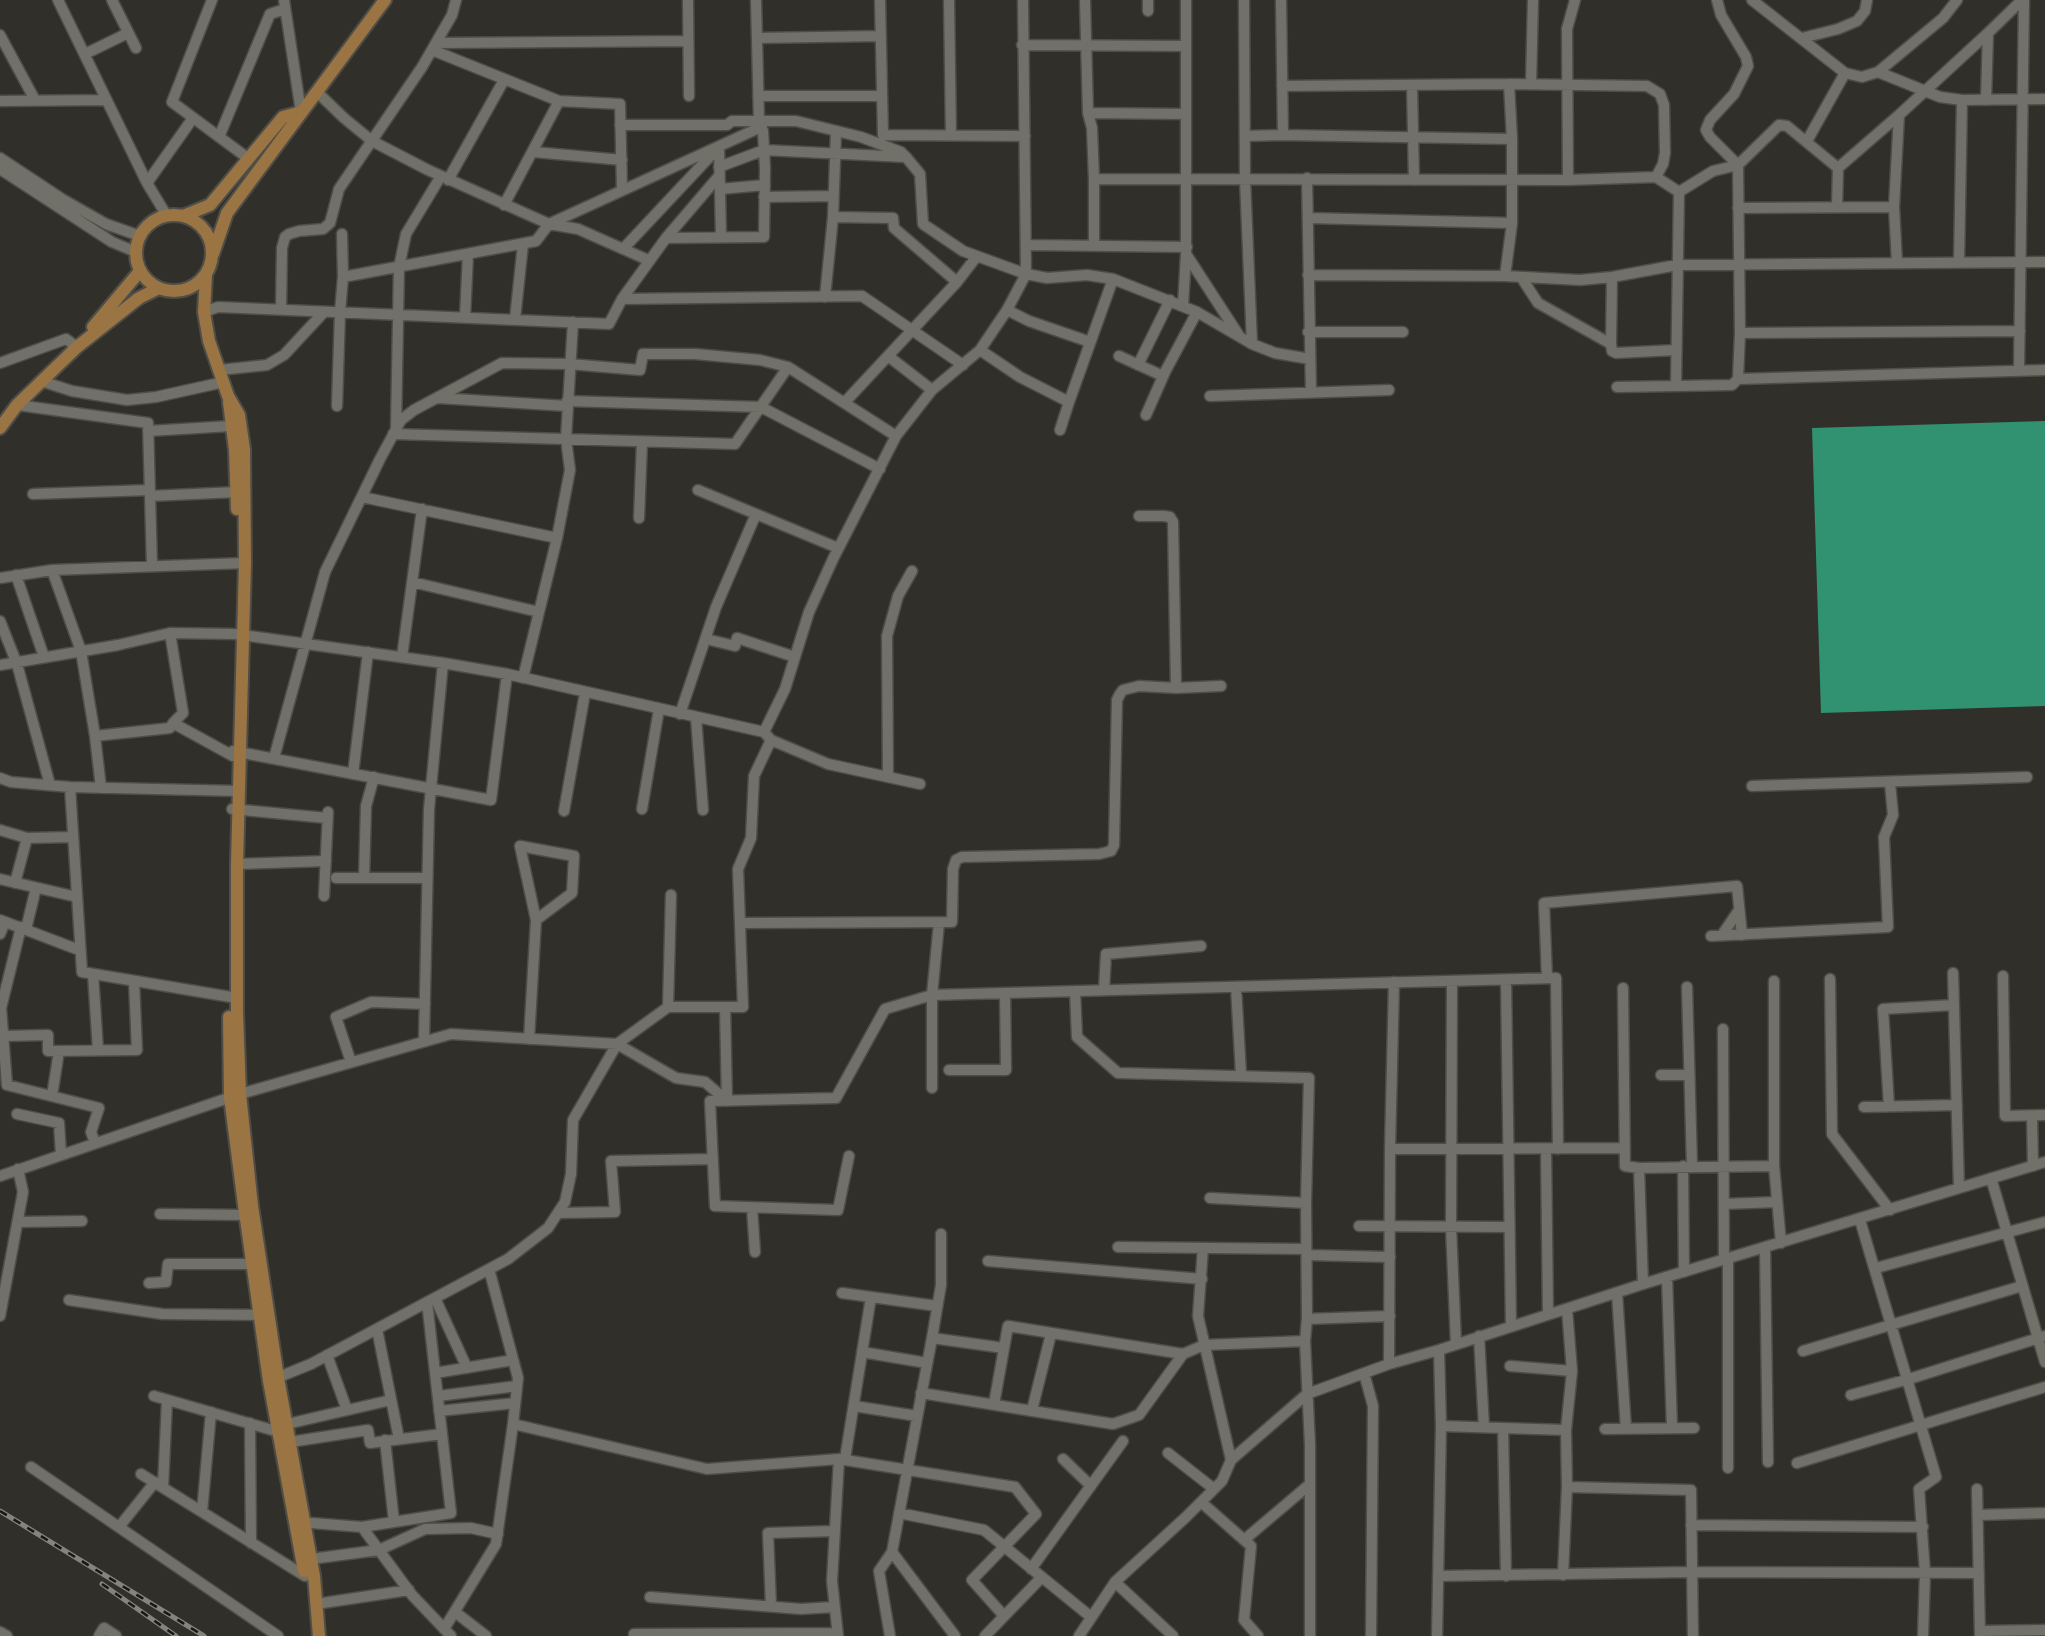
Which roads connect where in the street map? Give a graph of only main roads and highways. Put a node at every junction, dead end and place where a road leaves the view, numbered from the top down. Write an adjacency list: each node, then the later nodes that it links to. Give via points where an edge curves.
1 (385, 0): 2 (main road)
2 (301, 112): 3 (main road, via 283,117 210,205); 4 (main road, via 226,213)
3 (183, 216): 4 (main road, via 205,230); 5 (main road, via 167,216 146,226 136,253)
4 (212, 254): 6 (main road)
5 (140, 271): 8 (main road); 10 (main road)
6 (206, 274): 7 (main road); 9 (main road)
7 (193, 287): 8 (main road, via 182,291); 9 (main road)
8 (159, 288): 10 (main road, via 139,298)
9 (204, 312): 11 (main road)
10 (77, 347): 12 (main road)
11 (229, 397): 15 (main road); 15 (main road, via 239,415 244,449)
12 (17, 405): 13 (main road); 14 (main road)
13 (0, 415)
14 (0, 428)
15 (241, 563): 16 (main road)
16 (235, 810): 17 (main road); 17 (main road)
17 (233, 998): 18 (main road)
18 (235, 1096): 19 (main road); 19 (main road, via 245,1215)
19 (264, 1315): 20 (main road)
20 (283, 1428): 21 (main road); 21 (main road, via 290,1442)
21 (300, 1522): 22 (main road); 22 (main road, via 311,1559)
22 (318, 1636)

